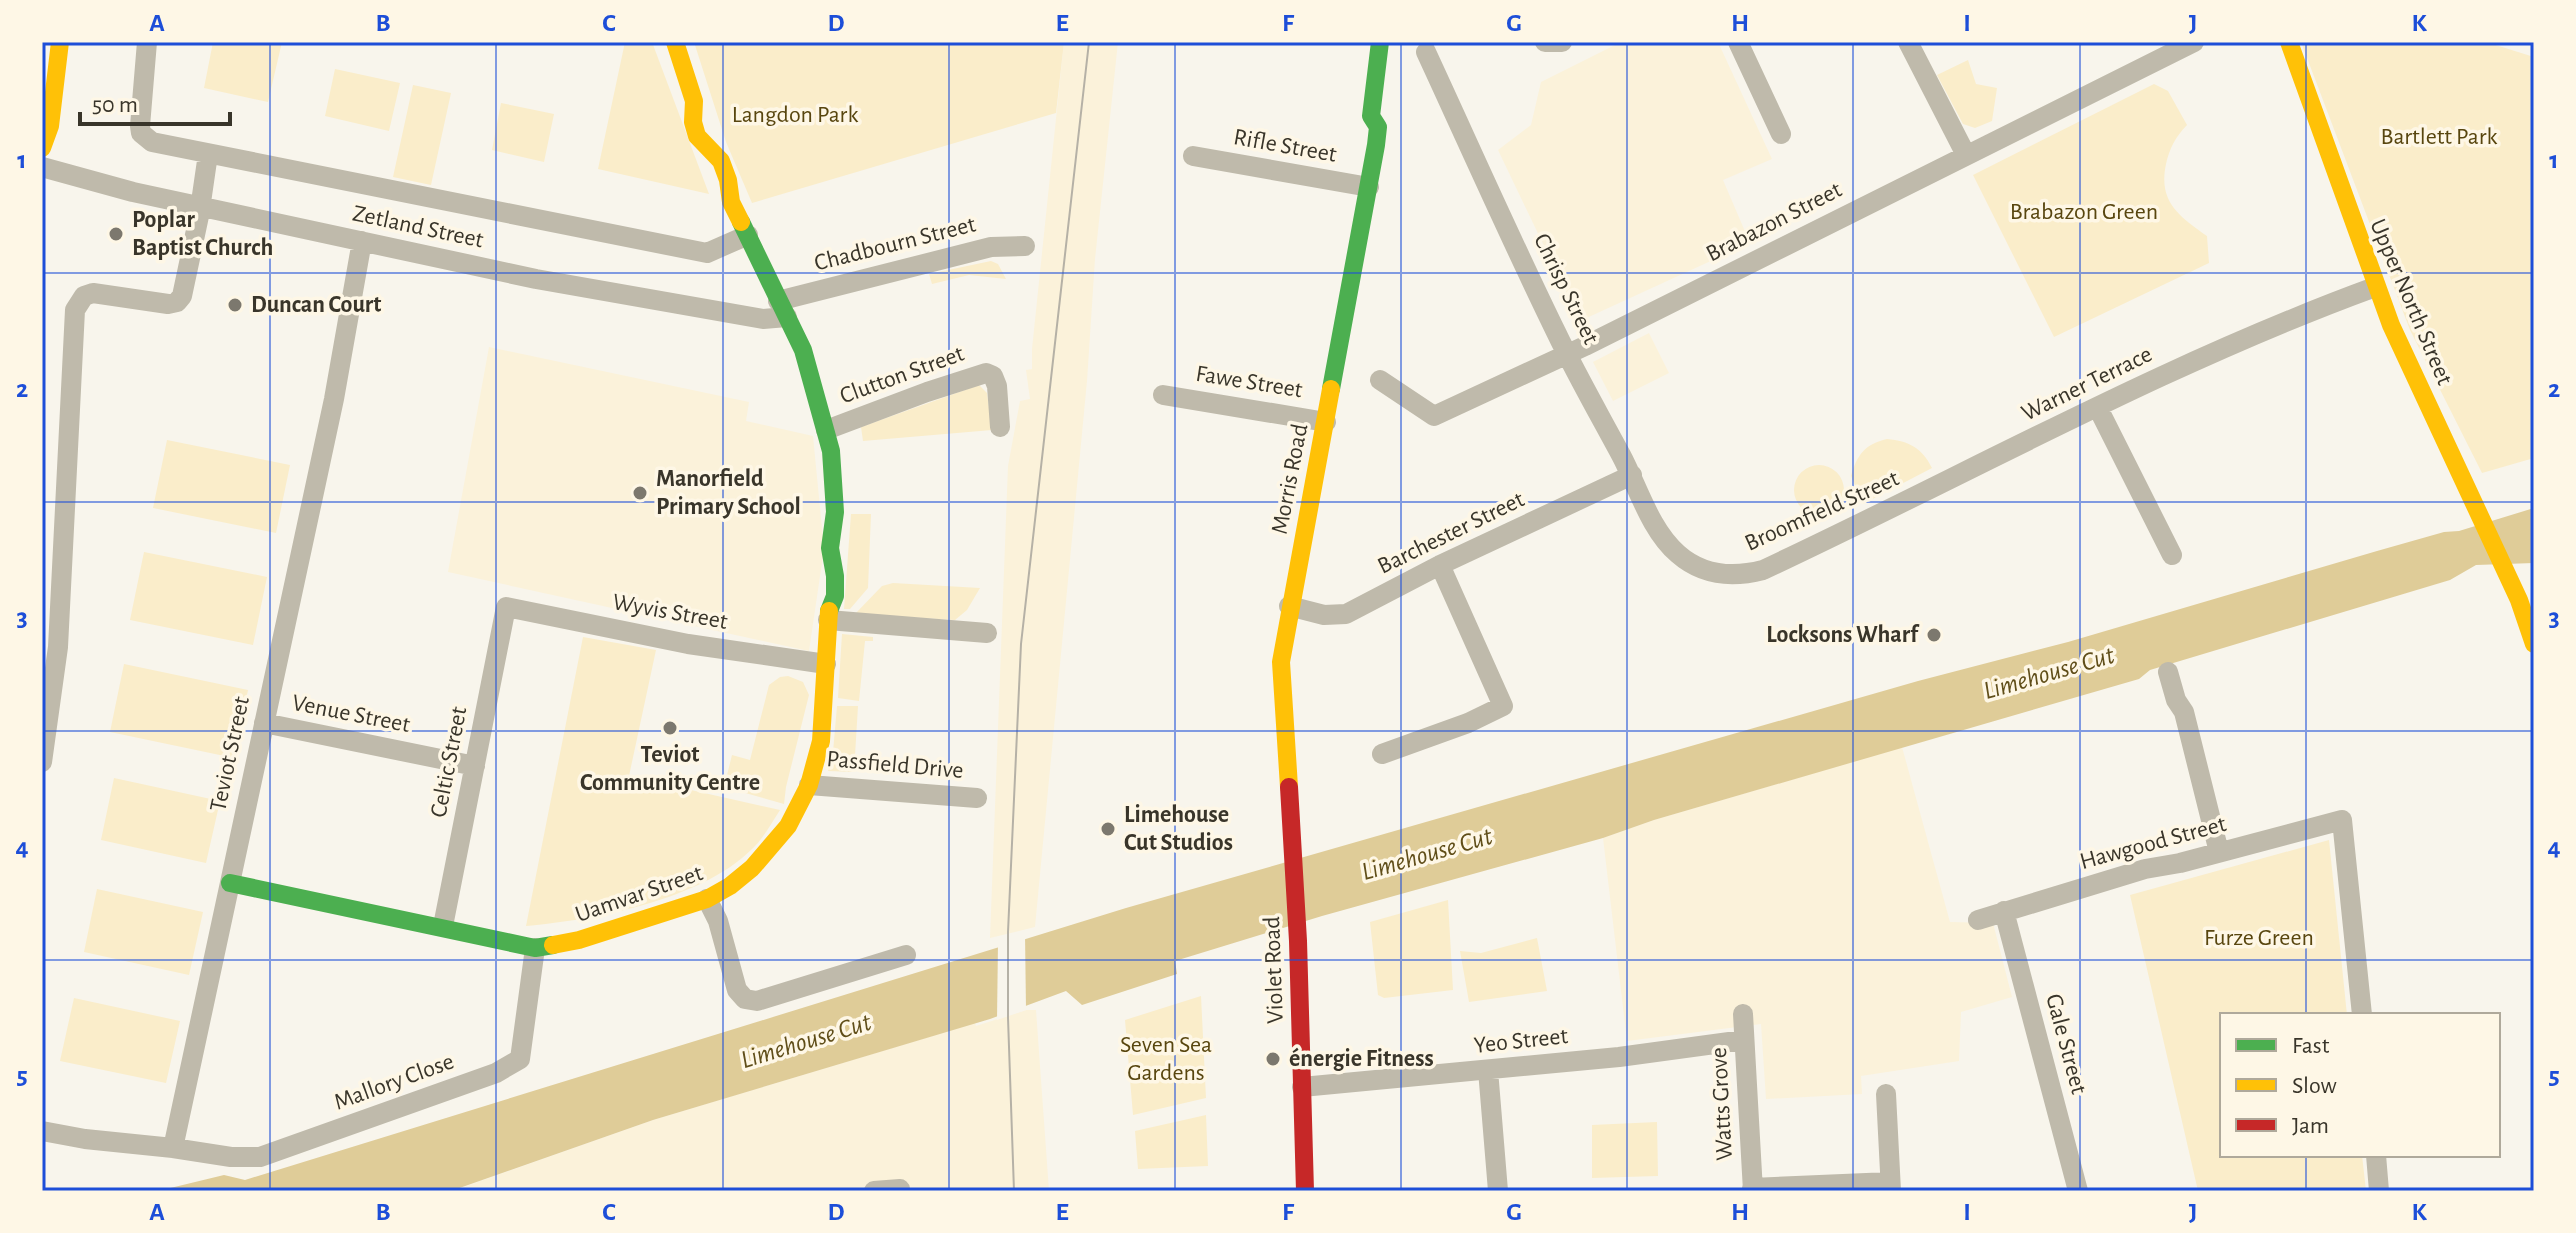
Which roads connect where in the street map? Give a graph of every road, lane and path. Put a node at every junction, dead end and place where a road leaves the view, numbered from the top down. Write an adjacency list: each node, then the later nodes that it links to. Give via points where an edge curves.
1 (60, 42): 13 (street, via 50,126)
2 (147, 42): 14 (street, Zetland Street, via 141,133 152,142)
3 (675, 42): 20 (street, Uamvar Street, via 694,101 697,136 721,161 731,202)
4 (1380, 42): 11 (street, Morris Road, via 1371,116)
5 (1738, 42): 12 (street)
6 (1908, 42): 15 (street)
7 (2194, 42): 15 (street, Brabazon Street)
8 (2289, 42): 23 (street, Upper North Street)
9 (1426, 52): 25 (street, Chrisp Street)
10 (1393, 86): 11 (street, Morris Road, via 1387,121)
11 (1378, 127): 18 (street, Morris Road)
12 (1781, 134)
13 (42, 148)
14 (208, 154): 19 (street); 20 (street, Zetland Street, via 707,253)
15 (1966, 155): 25 (street, Brabazon Street)
16 (1193, 156): 18 (street, Rifle Street)
17 (42, 167): 19 (street, Zetland Street)
18 (1369, 187): 29 (street, Morris Road)
19 (200, 207): 21 (street, Zetland Street); 46 (street, via 177,302 93,293 75,310 58,647)
20 (748, 235): 24 (street, Uamvar Street)
21 (362, 241): 24 (street, Zetland Street, via 686,307 763,319); 44 (street, Teviot Street, via 334,399)
22 (1025, 246): 24 (street, Chadbourn Street, via 991,247)
23 (2375, 287): 28 (street, Warner Terrace, via 2291,319); 41 (street, Upper North Street, via 2519,600)
24 (782, 309): 31 (street, Uamvar Street, via 803,350)
25 (1568, 354): 26 (street, Brabazon Street, via 1434,416); 33 (street, Chrisp Street)
26 (1380, 380)
27 (1163, 395): 29 (street, Fawe Street)
28 (2098, 408): 32 (street, Warner Terrace); 35 (street)
29 (1326, 422): 37 (street, Morris Road)
30 (1000, 427): 31 (street, Clutton Street, via 997,386 986,373)
31 (826, 430): 39 (street, Uamvar Street, via 835,512 830,548 835,596)
32 (1997, 457): 34 (street, Broomfield Street, via 1763,570 1709,572)
33 (1632, 475): 34 (street, Chrisp Street); 36 (street, Barchester Street)
34 (1668, 545)
35 (2172, 555)
36 (1440, 565): 37 (street, Barchester Street, via 1346,614 1324,615); 45 (street, via 1503,706)
37 (1289, 606): 50 (street, Morris Road, via 1281,662)
38 (506, 607): 42 (street, Wyvis Street, via 688,644); 47 (street, Celtic Street)
39 (828, 620): 40 (street); 42 (street, Uamvar Street)
40 (987, 633)
41 (2534, 644)
42 (826, 664): 48 (street, Uamvar Street, via 821,741)
43 (2168, 672): 51 (street, via 2184,712)
44 (264, 723): 47 (street, Venue Street); 52 (street, Teviot Street)
45 (1382, 754)
46 (42, 762)
47 (475, 766): 56 (street, Celtic Street)
48 (809, 785): 49 (street, Passfield Drive); 53 (street, Uamvar Street, via 788,826 752,868)
49 (977, 798)
50 (1293, 843): 63 (street, Violet Road)
51 (2219, 852): 54 (street, Hawgood Street); 59 (street, Hawgood Street, via 2342,820)
52 (230, 883): 56 (street, Uamvar Street); 66 (street, Teviot Street)
53 (707, 899): 57 (street, Uamvar Street, via 579,940); 58 (street, via 737,990 745,999 757,1001)
54 (2004, 911): 55 (street, Hawgood Street); 74 (street, Gale Street)
55 (1978, 920)
56 (443, 926): 57 (street, Uamvar Street)
57 (535, 948): 66 (street, Mallory Close, via 520,1059 496,1073 260,1157)
58 (906, 955)
59 (2362, 1013)
60 (1743, 1014): 61 (street, Watts Grove)
61 (1744, 1040): 62 (street, Yeo Street); 70 (street, Watts Grove)
62 (1488, 1070): 63 (street, Yeo Street); 73 (street)
63 (1302, 1087): 72 (street, Violet Road)
64 (1886, 1094): 68 (street)
65 (42, 1131): 66 (street)
66 (173, 1148)
67 (2376, 1157): 75 (street)
68 (1890, 1186): 70 (street)
69 (900, 1189): 71 (street)
70 (1752, 1189)
71 (874, 1191)
72 (1305, 1191)
73 (1498, 1191)
74 (2078, 1191)
75 (2379, 1191)

